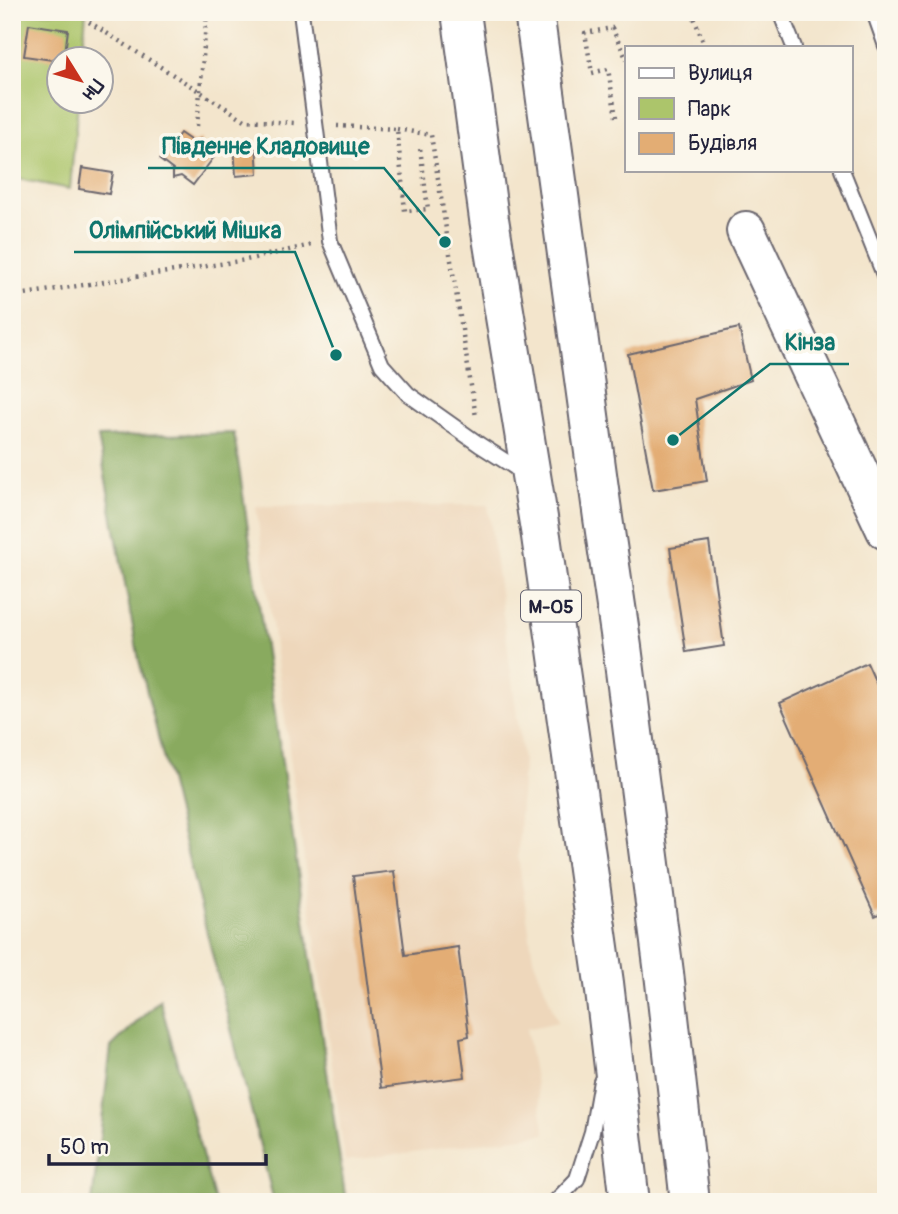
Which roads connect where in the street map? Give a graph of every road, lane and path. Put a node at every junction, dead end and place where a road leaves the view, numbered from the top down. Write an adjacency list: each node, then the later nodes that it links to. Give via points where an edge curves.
1 (207, 12): 13 (path)
2 (302, 12): 15 (lane)
3 (461, 12): 25 (main road, М-05)
4 (534, 12): 30 (main road, via 622,648)
5 (692, 12): 9 (path)
6 (780, 12): 10 (lane)
7 (876, 13): 11 (lane)
8 (89, 22): 13 (path)
9 (705, 46)
10 (794, 46)
11 (886, 46)
12 (625, 56): 14 (path, via 612,28 585,33 592,73 608,69)
13 (200, 92): 15 (path, via 245,120); 16 (path)
14 (616, 117)
15 (316, 124): 17 (path); 21 (lane)
16 (197, 126)
17 (397, 129): 18 (path, via 405,211 428,209); 24 (path, via 431,135)
18 (419, 148)
19 (843, 172): 22 (lane)
20 (747, 231): 26 (main road)
21 (330, 241): 23 (path, via 246,260); 24 (lane, via 382,365 408,394)
22 (886, 281)
23 (12, 296)
24 (480, 445): 25 (lane)
25 (531, 477): 27 (main road, М-05)
26 (883, 515)
27 (611, 1032): 28 (lane, via 578,1179); 29 (main road, М-05)
28 (555, 1202)
29 (630, 1202)
30 (690, 1202)

